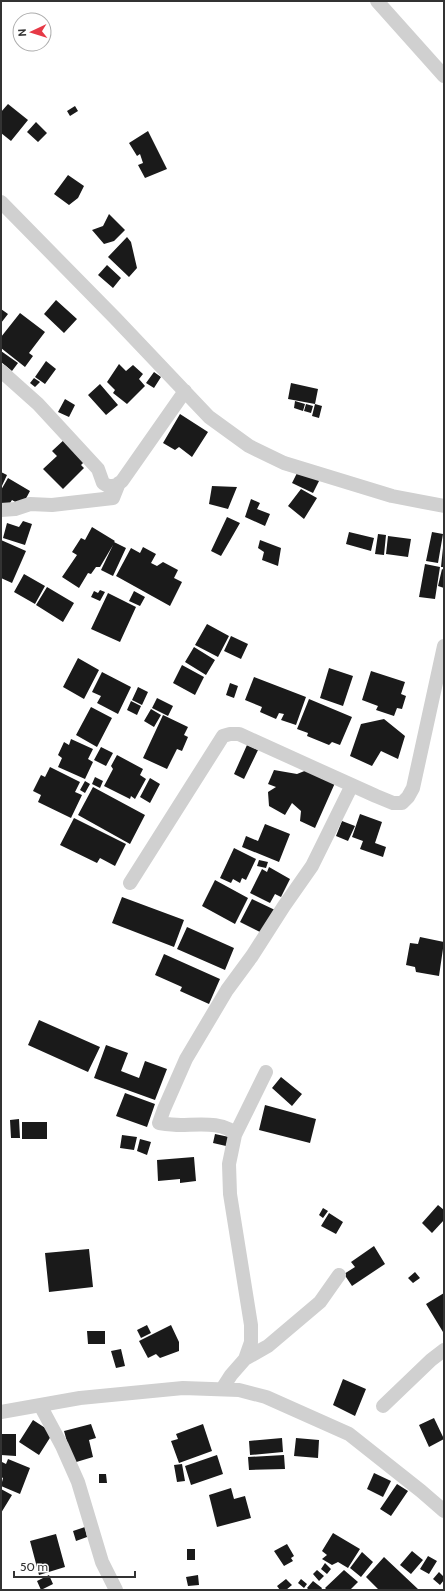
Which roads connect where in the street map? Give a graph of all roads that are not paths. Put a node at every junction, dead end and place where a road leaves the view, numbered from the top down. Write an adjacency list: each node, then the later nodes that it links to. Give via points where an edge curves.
1 (377, 1): 2 (street)
2 (444, 76)
3 (1, 202): 5 (street)
4 (1, 371): 6 (street, via 38,404 98,469 103,483 108,486)
5 (185, 391): 6 (street); 7 (street, via 209,417 249,446 284,463 392,496)
6 (119, 483): 8 (street, via 113,498 52,505 30,504 8,511)
7 (444, 506)
8 (1, 510)
9 (444, 646): 10 (street, via 413,788 408,797 402,803 393,803)
10 (352, 785): 11 (street, via 239,734 222,736); 13 (street, via 312,866 227,990 186,1058 159,1123 208,1124 232,1130)
11 (130, 882)
12 (266, 1072): 13 (street)
13 (235, 1135): 16 (street, via 229,1164 230,1194 251,1325 251,1342)
14 (339, 1275): 16 (street, via 320,1302 268,1346)
15 (444, 1350): 19 (street)
16 (245, 1359): 17 (street)
17 (222, 1389): 18 (street, via 183,1388 80,1398); 21 (street, via 240,1390 266,1397 349,1434)
18 (40, 1405): 20 (street); 22 (street, via 78,1482 102,1562)
19 (384, 1406)
20 (1, 1412)
21 (444, 1511)
22 (116, 1590)

